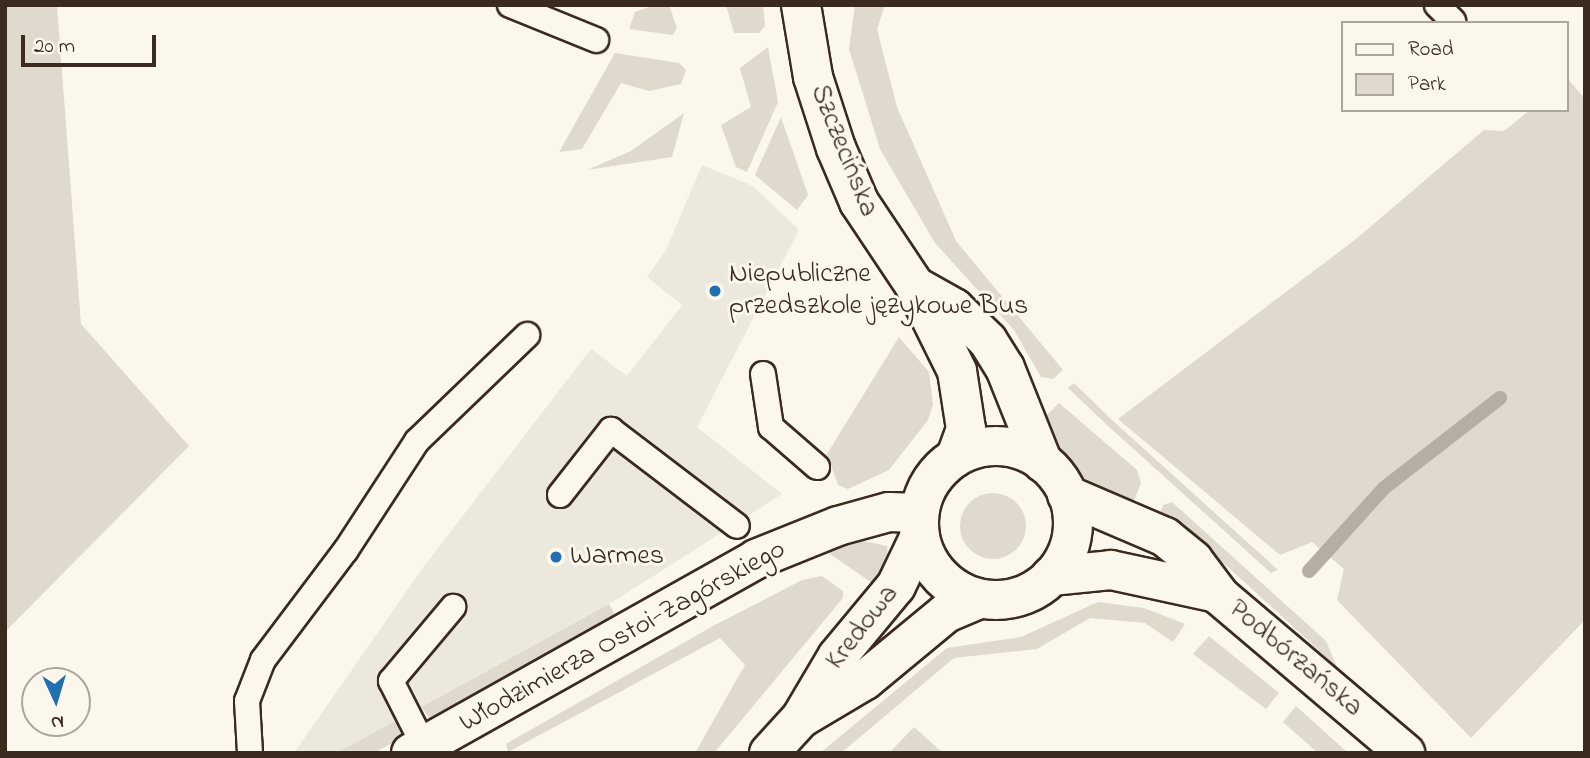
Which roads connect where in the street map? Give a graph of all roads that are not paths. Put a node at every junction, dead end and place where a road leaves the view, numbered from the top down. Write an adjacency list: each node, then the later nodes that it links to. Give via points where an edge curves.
1 (510, 5): 3 (lane)
2 (801, 5): 4 (street, Szczecińska, via 813,77 836,148 859,202)
3 (596, 40)
4 (915, 286): 7 (street, via 957,371 964,398 966,429); 8 (street, via 954,308 988,341 1005,368)
5 (527, 335): 20 (lane, via 417,441 346,550 263,660 247,701)
6 (763, 374): 9 (lane, via 771,427)
7 (957, 457): 8 (street, via 1001,446); 12 (street, via 926,490)
8 (1043, 463): 11 (street)
9 (817, 467)
10 (560, 495): 13 (lane, via 611,430)
11 (1067, 495): 14 (street, via 1073,523 1070,546); 15 (street, Podbórzańska, via 1166,537 1192,560)
12 (919, 524): 16 (street, via 939,576); 18 (street, Kredowa, via 905,573 837,657); 19 (street, Włodzimierza Ostoi-Zagórskiego, via 889,512 838,526 756,559)
13 (737, 526)
14 (1051, 576): 15 (street, Podbórzańska, via 1111,570); 16 (street, via 1024,595)
15 (1217, 593): 22 (street, Podbórzańska)
16 (979, 599): 18 (street, Kredowa, via 946,613 865,680)
17 (453, 607): 19 (lane, via 391,681)
18 (801, 718): 21 (street, Kredowa)
19 (418, 749)
20 (250, 753)
21 (769, 753)
22 (1405, 753)

